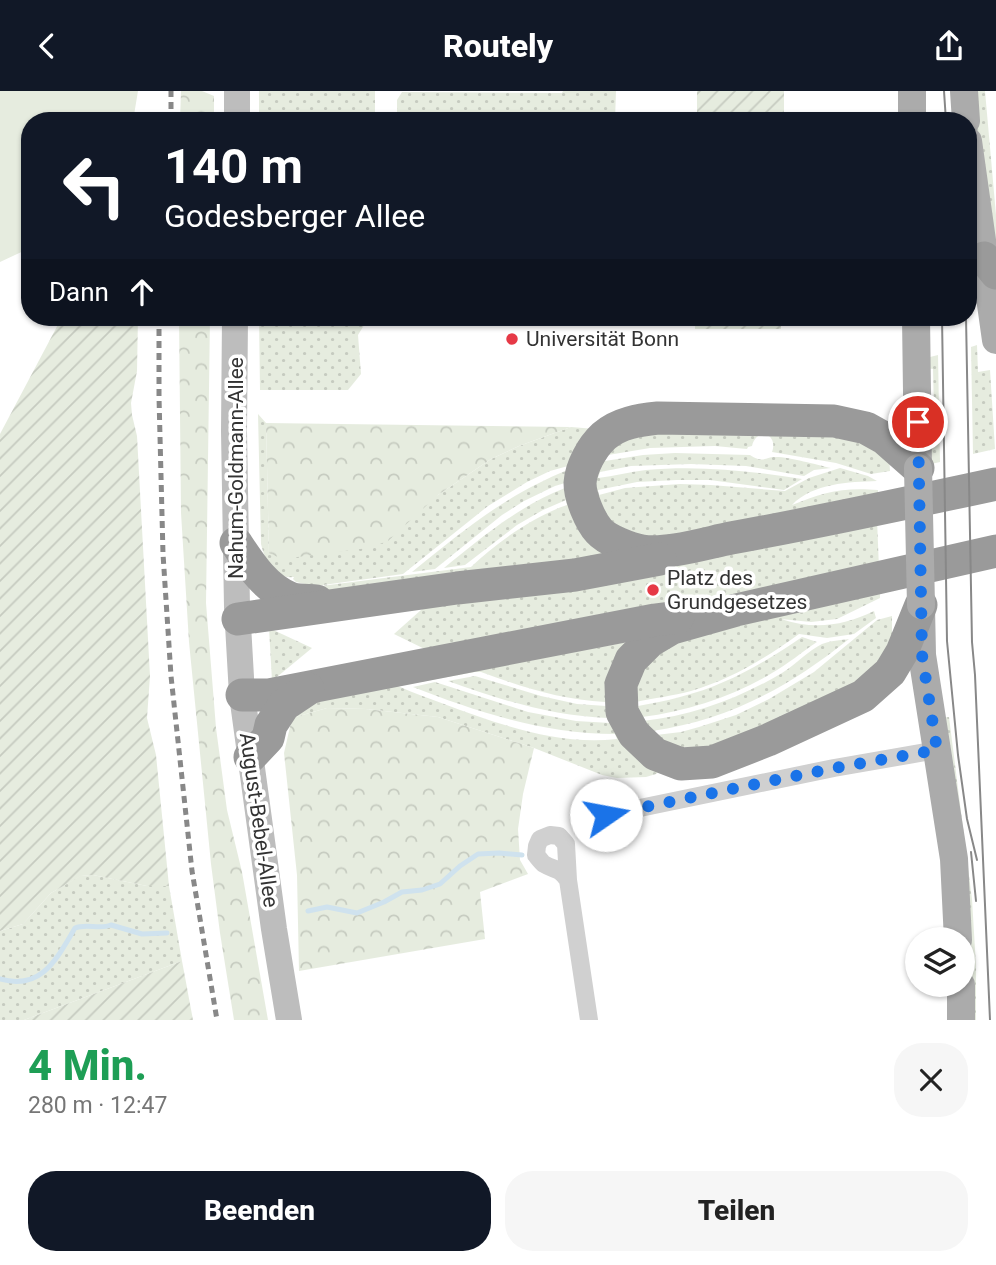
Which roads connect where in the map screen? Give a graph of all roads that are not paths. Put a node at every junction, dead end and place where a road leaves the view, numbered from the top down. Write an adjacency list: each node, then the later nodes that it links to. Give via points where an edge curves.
1 (237, 91): 4 (main road)
2 (912, 91): 5 (main road)
3 (964, 91): 6 (main road)
4 (237, 112)
5 (912, 112)
6 (965, 112)
7 (977, 192): 8 (main road)
8 (990, 265): 11 (main road)
9 (235, 326): 15 (main road, Nahum-Goldmann-Allee)
10 (916, 326): 12 (main road)
11 (996, 340)
12 (918, 468): 14 (highway, via 884,438 866,428 834,421 637,420 604,436 587,457 580,482 585,506 600,532 624,546 664,551); 18 (main road, bridge)
13 (996, 484): 14 (highway)
14 (761, 533): 17 (highway, via 575,575)
15 (236, 543): 17 (highway, via 270,587 292,599); 20 (main road, Nahum-Goldmann-Allee)
16 (996, 551): 19 (highway)
17 (348, 603): 20 (highway)
18 (921, 605): 19 (highway, via 890,672 863,696 712,762 681,764 655,754 634,734 622,712 621,684 631,660 672,628); 23 (main road, via 922,655)
19 (736, 610): 21 (highway, via 655,620)
20 (238, 619): 22 (main road, August-Bebel-Allee)
21 (313, 686): 22 (highway); 24 (highway, via 284,705 268,738)
22 (242, 695): 24 (main road, August-Bebel-Allee)
23 (937, 750): 25 (street); 27 (main road, via 954,859)
24 (250, 757): 29 (main road, August-Bebel-Allee)
25 (606, 815)
26 (568, 880): 30 (street)
27 (957, 927)
28 (961, 997): 31 (main road)
29 (289, 1020)
30 (589, 1020)
31 (961, 1020)

